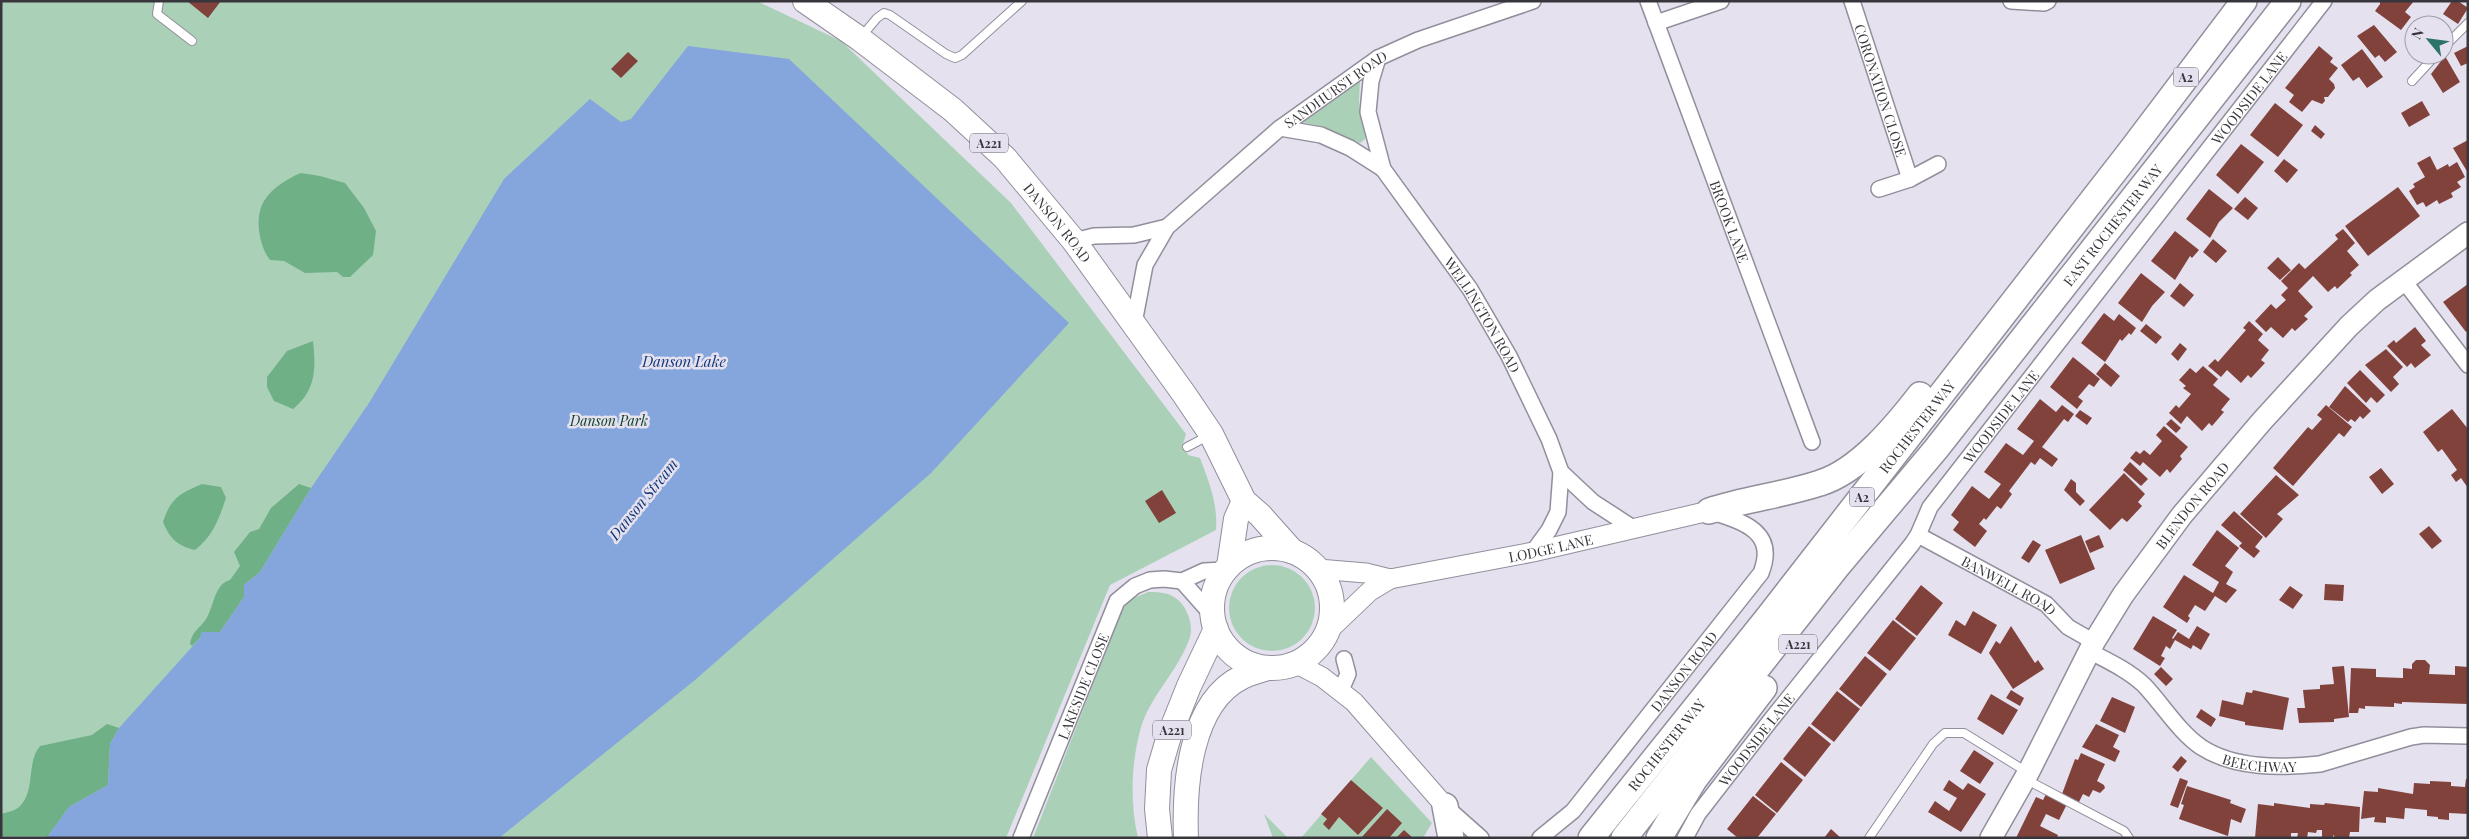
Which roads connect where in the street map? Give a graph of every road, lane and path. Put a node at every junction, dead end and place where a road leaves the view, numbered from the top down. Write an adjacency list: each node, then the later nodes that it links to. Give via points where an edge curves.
1 (159, 1): 17 (lane, via 156,14)
2 (805, 1): 16 (main road, DANSON ROAD / A221)
3 (1022, 1): 16 (lane, via 955,58 890,15 877,18)
4 (1533, 1): 18 (street, SANDHURST ROAD, via 1418,40)
5 (1648, 1): 13 (street, BROOK LANE)
6 (1721, 1): 13 (street)
7 (1852, 1): 25 (street, CORONATION CLOSE)
8 (2010, 1): 9 (street)
9 (2048, 1)
10 (2244, 1): 22 (highway, A2)
11 (2288, 1): 36 (highway, EAST ROCHESTER WAY / A2)
12 (2324, 1): 41 (street, WOODSIDE LANE, via 1930,507)
13 (1656, 23): 34 (street, BROOK LANE)
14 (2468, 23): 15 (lane)
15 (2454, 37)
16 (860, 39): 29 (main road, DANSON ROAD / A221, via 952,110 1005,158)
17 (192, 41)
18 (1378, 58): 21 (street, SANDHURST ROAD); 24 (street, WELLINGTON ROAD, via 1371,81 1368,112)
19 (2427, 65): 20 (lane)
20 (2412, 81)
21 (1280, 128): 24 (street, WELLINGTON ROAD, via 1321,135 1350,148); 27 (street, SANDHURST ROAD)
22 (2128, 153): 39 (highway, via 2066,209 1904,416 1855,464 1822,483 1738,501); 64 (highway, ROCHESTER WAY / A2, via 1769,616)
23 (1938, 164): 25 (street)
24 (1383, 169): 37 (street, WELLINGTON ROAD, via 1470,289 1513,364)
25 (1910, 178): 26 (street)
26 (1878, 189)
27 (1167, 227): 29 (street, SANDHURST ROAD, via 1134,236 1094,236); 31 (street, SANDHURST ROAD, via 1145,265)
28 (2468, 233): 30 (main road, BLENDON ROAD)
29 (1074, 241): 31 (main road, DANSON ROAD / A221)
30 (2404, 281): 32 (street); 50 (main road, BLENDON ROAD, via 2350,326 2225,464 2156,548)
31 (1134, 323): 33 (main road, DANSON ROAD / A221)
32 (2468, 365)
33 (1212, 434): 35 (lane); 38 (main road, DANSON ROAD / A221)
34 (1812, 442)
35 (1187, 447)
36 (1936, 449): 65 (highway, ROCHESTER WAY / A2, via 1836,568); 66 (highway, A221, via 1904,505 1694,780)
37 (1561, 472): 40 (street, WELLINGTON ROAD, via 1593,502); 43 (street, WELLINGTON ROAD, via 1558,512)
38 (1244, 501): 42 (main road, DANSON ROAD / A221); 44 (main road, via 1236,519)
39 (1708, 511): 40 (street, LODGE LANE); 63 (street, DANSON ROAD, via 1754,528 1764,544 1766,560 1761,573 1573,811)
40 (1633, 528): 43 (street, LODGE LANE)
41 (1918, 535): 50 (street, BANWELL ROAD, via 2046,604); 67 (street, WOODSIDE LANE, via 1698,814)
42 (1292, 551): 44 (main road, via 1276,548 1259,550 1243,556); 45 (main road)
43 (1533, 552): 46 (street, LODGE LANE)
44 (1227, 568): 47 (street, LAKESIDE CLOSE, via 1204,571); 48 (main road, via 1214,596)
45 (1318, 569): 46 (street, LODGE LANE, via 1366,573); 49 (main road, via 1328,584 1332,601)
46 (1390, 579): 49 (street, LODGE LANE, via 1370,591)
47 (1182, 581): 48 (street); 58 (street, LAKESIDE CLOSE, via 1150,580 1135,586 1117,601)
48 (1214, 622): 53 (main road, via 1224,644 1236,656 1251,665); 59 (main road, A221, via 1159,770 1157,809)
49 (1328, 631): 52 (main road, via 1319,646)
50 (2091, 647): 55 (street, BEECHWAY, via 2142,684 2200,746 2238,762 2305,766 2411,737); 56 (main road, BLENDON ROAD)
51 (1344, 659): 54 (street, via 1348,674)
52 (1297, 664): 53 (main road); 54 (street)
53 (1267, 668): 60 (main road, A221, via 1240,678 1220,694 1206,713 1190,760 1185,804)
54 (1341, 690): 57 (street)
55 (2468, 736)
56 (2027, 776): 68 (lane, via 1964,733 1945,733 1933,744); 69 (main road, BLENDON ROAD); 70 (lane, via 2124,831)
57 (1445, 806): 61 (highway); 62 (street)
58 (1021, 838)
59 (1160, 838)
60 (1186, 838)
61 (1451, 838)
62 (1481, 838)
63 (1540, 838)
64 (1591, 838)
65 (1624, 838)
66 (1660, 838)
67 (1685, 838)
68 (1869, 838)
69 (1991, 838)
70 (2130, 838)

